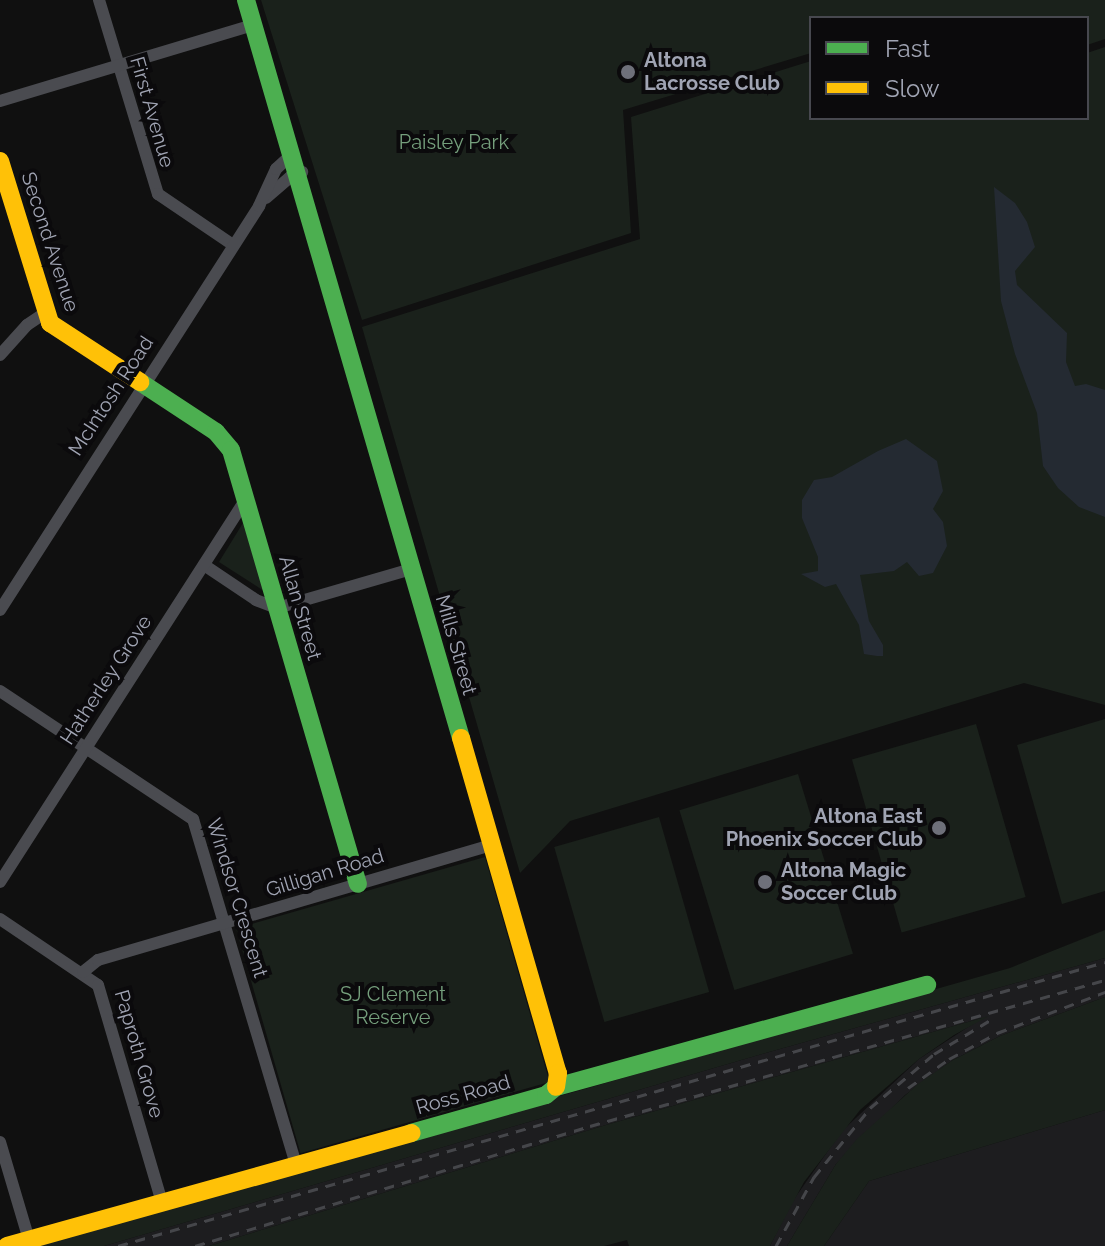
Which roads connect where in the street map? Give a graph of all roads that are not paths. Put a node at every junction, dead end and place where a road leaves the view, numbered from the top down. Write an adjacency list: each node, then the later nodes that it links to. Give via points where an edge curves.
1 (99, 0): 4 (street, First Avenue)
2 (246, 0): 3 (street, Mills Street)
3 (254, 25): 4 (street); 7 (street, Mills Street)
4 (118, 66): 5 (street); 9 (street, First Avenue, via 158,194)
5 (0, 101)
6 (0, 161): 10 (street, Second Avenue)
7 (296, 164): 8 (street, McIntosh Road); 8 (street, McIntosh Road, via 276,169); 15 (street, Mills Street)
8 (259, 206): 9 (street, McIntosh Road)
9 (233, 245): 12 (street, McIntosh Road)
10 (45, 313): 11 (street); 12 (street, Second Avenue, via 58,331)
11 (0, 355)
12 (143, 386): 13 (street, Allan Street, via 225,439); 17 (street, McIntosh Road)
13 (245, 500): 14 (street, Hatherley Grove); 16 (street, Allan Street)
14 (204, 565): 16 (street); 19 (street, Hatherley Grove)
15 (411, 569): 16 (street); 20 (street, Mills Street)
16 (277, 608): 22 (street, Allan Street)
17 (0, 610)
18 (0, 691): 19 (street, Windsor Crescent)
19 (86, 747): 21 (street, Hatherley Grove); 24 (street, Windsor Crescent, via 190,814)
20 (491, 845): 22 (street, Gilligan Road); 27 (street, Mills Street, via 558,1073)
21 (0, 882)
22 (358, 884): 24 (street, Gilligan Road)
23 (0, 919): 25 (street, Paproth Grove)
24 (225, 923): 25 (street, Gilligan Road, via 98,960); 29 (street, Windsor Crescent)
25 (83, 972): 30 (street, Paproth Grove, via 94,979 101,994)
26 (927, 985): 27 (street, Ross Road)
27 (556, 1087): 29 (street, Ross Road, via 546,1095)
28 (0, 1142): 31 (street)
29 (296, 1165): 30 (street, Ross Road)
30 (162, 1203): 31 (street, Ross Road)
31 (29, 1240): 32 (street, Ross Road)
32 (7, 1246)

